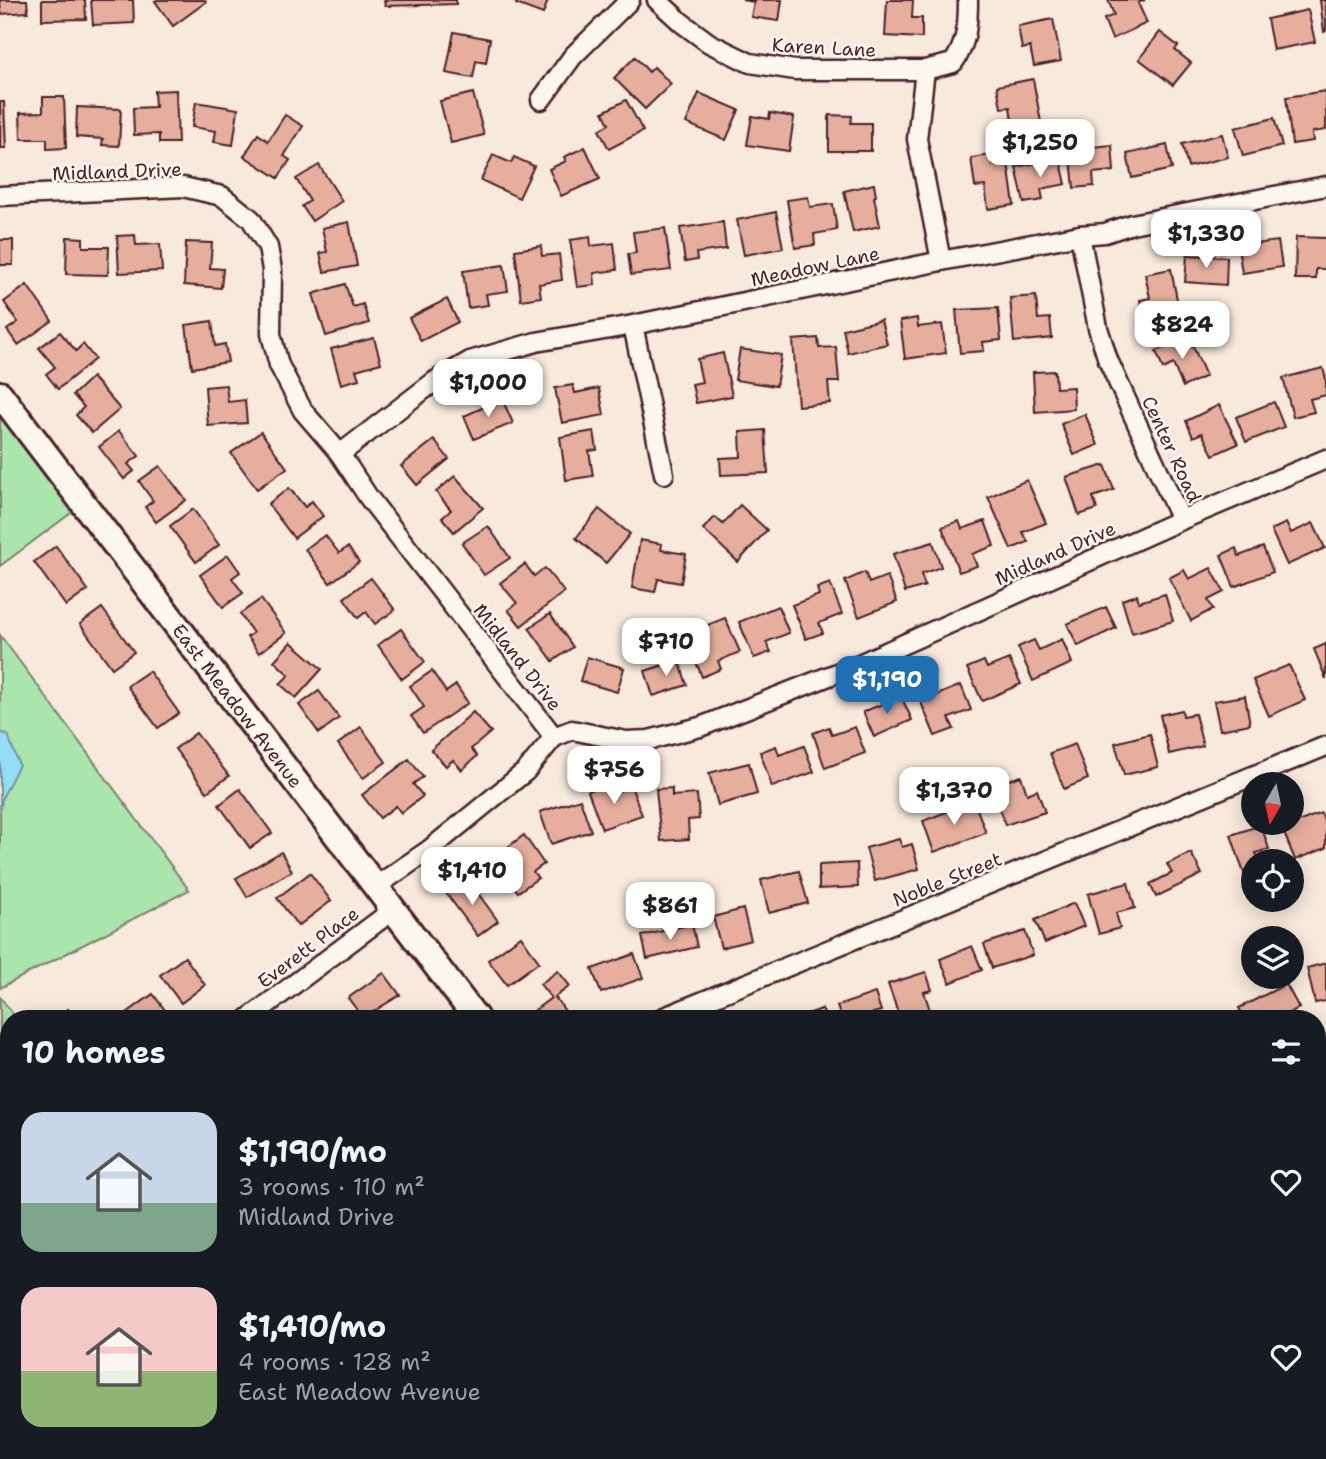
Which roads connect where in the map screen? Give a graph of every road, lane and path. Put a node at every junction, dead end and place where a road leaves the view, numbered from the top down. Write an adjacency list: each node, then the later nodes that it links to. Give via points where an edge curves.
1 (630, 0): 5 (street, via 573,56)
2 (657, 0): 4 (street, Karen Lane, via 709,43 750,63 795,70)
3 (968, 0): 4 (street, via 963,50 953,63)
4 (925, 70): 9 (street, via 917,139)
5 (541, 100)
6 (1326, 186): 8 (street, Meadow Lane)
7 (0, 196): 12 (street, Midland Drive, via 184,187 222,196 251,219 268,247 271,334 279,365 303,411)
8 (1080, 235): 9 (street, Meadow Lane); 15 (street, Center Road, via 1108,360)
9 (941, 261): 10 (street, Meadow Lane)
10 (634, 325): 12 (street, Meadow Lane, via 536,342 470,361 435,381); 14 (street)
11 (0, 394): 18 (street, East Meadow Avenue)
12 (340, 454): 16 (street, Midland Drive)
13 (1326, 458): 15 (street, Midland Drive)
14 (664, 474)
15 (1181, 520): 16 (street, Midland Drive, via 857,664 700,727 649,740 626,741 572,730)
16 (554, 737): 18 (street, via 526,771 429,850)
17 (1326, 746): 22 (street, Noble Street)
18 (375, 887): 19 (street, East Meadow Avenue)
19 (393, 910): 20 (street, Everett Place); 21 (street, East Meadow Avenue)
20 (260, 1010)
21 (469, 1010)
22 (682, 1010)

